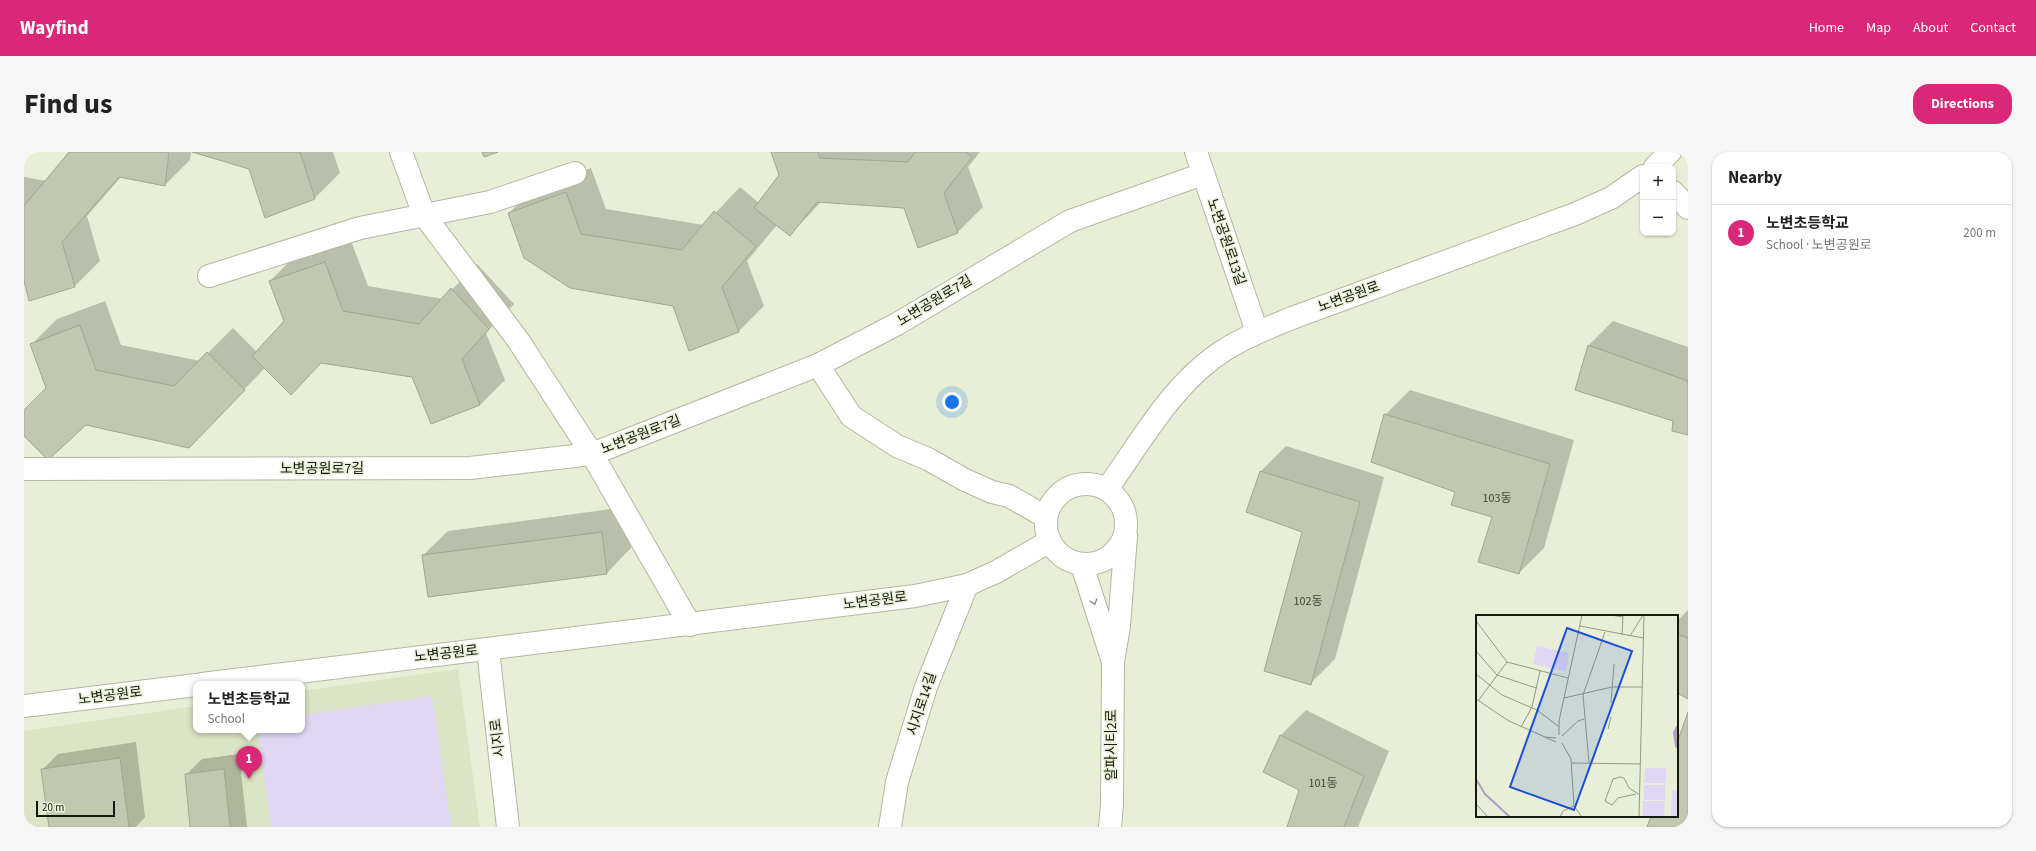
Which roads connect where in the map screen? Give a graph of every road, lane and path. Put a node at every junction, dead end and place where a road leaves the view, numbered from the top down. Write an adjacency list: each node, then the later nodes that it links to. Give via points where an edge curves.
1 (401, 152): 10 (street)
2 (1196, 152): 6 (street, 노변공원로13길)
3 (1670, 152): 4 (street)
4 (1658, 164)
5 (575, 173): 10 (street, via 490,202)
6 (1203, 174): 12 (street, 노변공원로13길); 13 (street, 노변공원로7길, via 1070,221 897,324)
7 (1640, 178): 12 (street, 노변공원로, via 1610,198 1575,214)
8 (1676, 195): 9 (street)
9 (1688, 208)
10 (424, 215): 11 (street, via 360,228); 14 (street, via 518,340)
11 (209, 276)
12 (1257, 332): 16 (street, 노변공원로, via 1225,349 1178,389)
13 (818, 365): 14 (street, 노변공원로7길); 17 (street, via 851,416 897,446 928,459 965,480 992,492 1009,496)
14 (592, 454): 15 (street, 노변공원로7길, via 470,468); 22 (street)
15 (24, 469)
16 (1107, 489): 17 (street, via 1095,484 1081,483 1068,487 1050,505); 18 (street, via 1118,498 1125,510)
17 (1046, 517): 19 (street)
18 (1127, 524): 20 (street, via 1125,537 1118,549 1108,558 1095,564); 24 (street, via 1119,626)
19 (1050, 541): 20 (street, via 1068,561); 21 (street, 노변공원로, via 996,572)
20 (1082, 565): 24 (street, one-way to 24)
21 (967, 585): 22 (street, 노변공원로, via 914,596); 29 (street, 시지로14길, via 926,687 897,782)
22 (690, 625): 23 (street, 노변공원로)
23 (488, 650): 25 (street, 노변공원로); 28 (street, 시지로)
24 (1113, 662): 30 (street, 알파시티2로)
25 (227, 681)
26 (193, 685): 27 (street, 노변공원로)
27 (24, 706)
28 (508, 827)
29 (890, 827)
30 (1110, 827)

